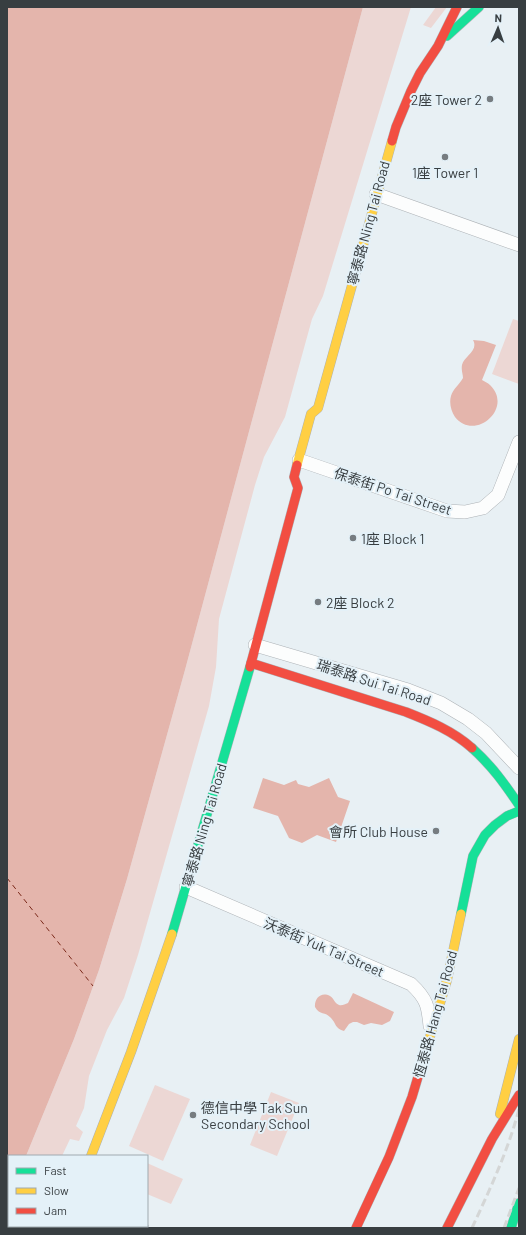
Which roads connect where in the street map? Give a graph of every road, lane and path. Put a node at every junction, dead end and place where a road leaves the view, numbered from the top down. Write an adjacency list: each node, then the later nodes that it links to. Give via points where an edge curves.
1 (457, 7): 3 (main road, 寧泰路 Ning Tai Road)
2 (479, 7): 3 (main road, 寧泰路 Ning Tai Road)
3 (438, 46): 4 (main road, 寧泰路 Ning Tai Road, via 420,73 402,110)
4 (376, 194): 5 (street); 7 (main road, 寧泰路 Ning Tai Road, via 320,413 311,414)
5 (519, 245)
6 (519, 442): 7 (street, 保泰街 Po Tai Street, via 498,495 483,508 465,512 448,511)
7 (307, 467): 8 (main road); 8 (main road, 寧泰路 Ning Tai Road, via 294,478)
8 (298, 488): 9 (main road, 寧泰路 Ning Tai Road)
9 (255, 645): 10 (main road, 寧泰路 Ning Tai Road); 11 (street, 瑞泰路 Sui Tai Road, via 408,690 441,703 468,718)
10 (251, 663): 12 (main road, via 408,712 437,724 474,749 495,769); 14 (main road, 寧泰路 Ning Tai Road)
11 (519, 768)
12 (519, 805)
13 (519, 811): 15 (main road, 恆泰路 Hang Tai Road, via 494,825 473,856 447,980)
14 (186, 887): 15 (street, 沃泰街 Yuk Tai Street, via 411,984 421,994 428,1007); 19 (main road, 寧泰路 Ning Tai Road, via 144,1016)
15 (431, 1034): 21 (main road, 恆泰路 Hang Tai Road, via 402,1124)
16 (519, 1039): 18 (main road)
17 (519, 1095): 18 (main road)
18 (492, 1139): 22 (main road)
19 (90, 1155)
20 (519, 1203): 23 (main road)
21 (356, 1228)
22 (447, 1228)
23 (511, 1228)

